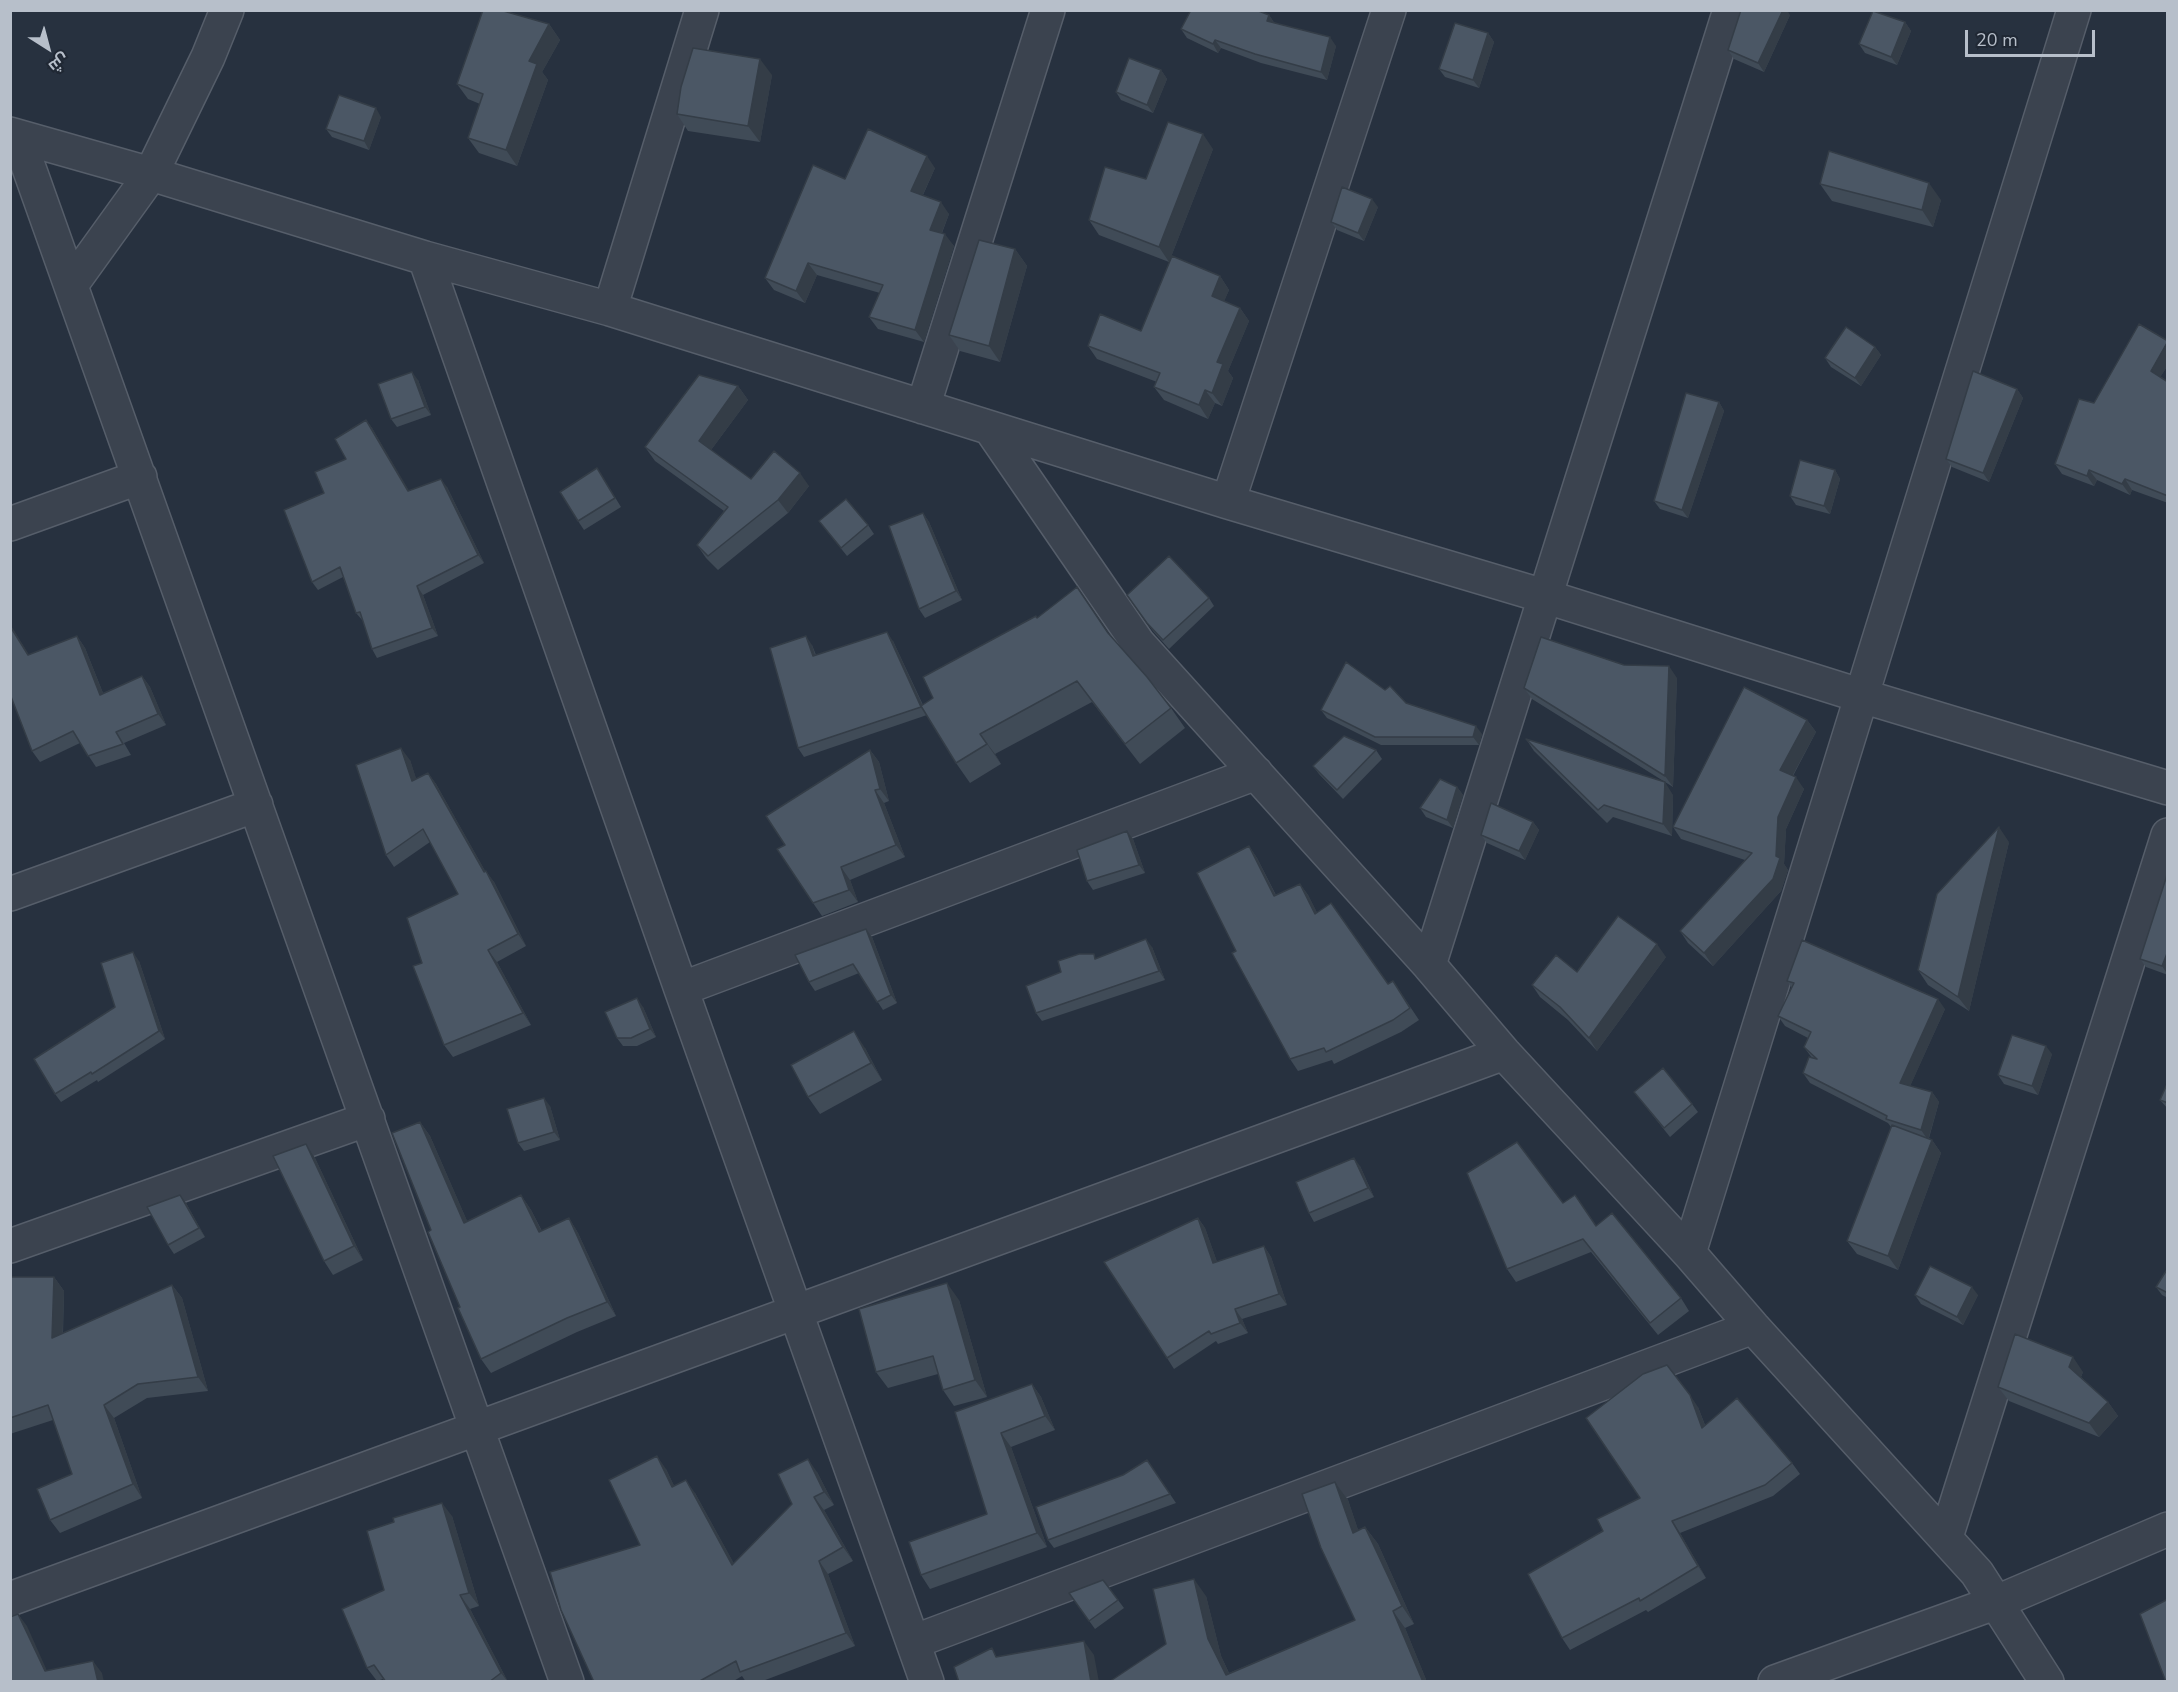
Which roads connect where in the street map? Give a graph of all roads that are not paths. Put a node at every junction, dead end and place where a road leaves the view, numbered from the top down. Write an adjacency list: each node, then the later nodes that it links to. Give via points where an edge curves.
1 (227, 10): 8 (street)
2 (702, 10): 11 (street)
3 (1048, 10): 12 (street)
4 (1389, 10): 15 (street)
5 (1730, 10): 17 (street)
6 (2073, 10): 18 (street)
7 (14, 135): 8 (street); 10 (street)
8 (151, 174): 9 (street); 10 (street)
9 (425, 258): 11 (street); 25 (street)
10 (71, 285): 14 (street)
11 (610, 309): 12 (street)
12 (923, 407): 13 (street)
13 (990, 428): 15 (street); 19 (street, via 1138,643)
14 (140, 477): 16 (street); 21 (street)
15 (1228, 502): 17 (street)
16 (10, 524)
17 (1547, 597): 18 (street); 24 (street)
18 (1862, 696): 20 (street); 29 (street)
19 (1256, 773): 24 (street); 25 (street)
20 (2168, 788)
21 (256, 805): 23 (street); 27 (street)
22 (2168, 834): 34 (street)
23 (10, 894)
24 (1429, 965): 26 (street)
25 (681, 989): 30 (street)
26 (1504, 1053): 29 (street); 30 (street)
27 (368, 1119): 28 (street); 32 (street)
28 (10, 1245)
29 (1689, 1252): 31 (street)
30 (796, 1312): 32 (street); 37 (street)
31 (1753, 1327): 34 (street); 37 (street)
32 (477, 1428): 35 (street); 38 (street)
33 (2168, 1529): 36 (street)
34 (1946, 1538): 36 (street)
35 (10, 1599)
36 (1997, 1602): 40 (street); 41 (street)
37 (913, 1642): 39 (street)
38 (567, 1682)
39 (927, 1682)
40 (1775, 1682)
41 (2047, 1682)

